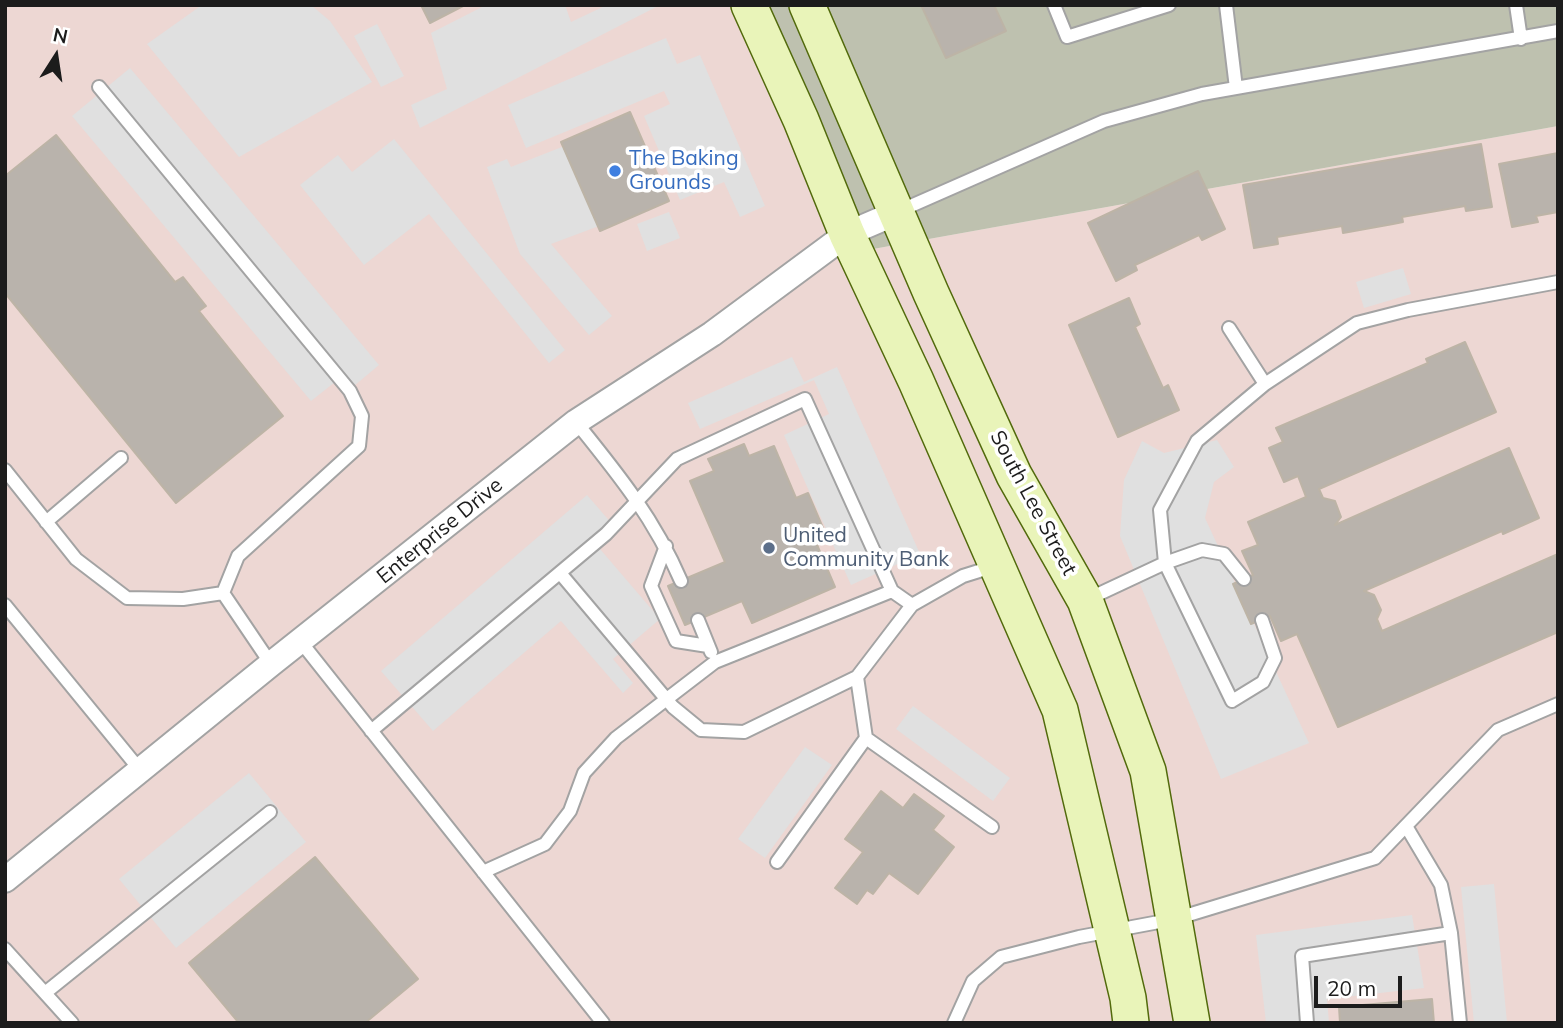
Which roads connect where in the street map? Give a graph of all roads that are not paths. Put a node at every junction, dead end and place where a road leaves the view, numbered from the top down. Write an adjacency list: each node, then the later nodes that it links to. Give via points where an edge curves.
1 (749, 5): 12 (main road)
2 (807, 5): 11 (main road, South Lee Street)
3 (1054, 5): 4 (lane, via 1067,37)
4 (1169, 5)
5 (1226, 5): 10 (lane)
6 (1516, 5): 8 (lane)
7 (1558, 31): 8 (lane)
8 (1521, 39): 10 (lane)
9 (99, 87): 28 (lane, via 350,391 362,416 359,446 238,556)
10 (1236, 88): 11 (lane, via 1104,121)
11 (896, 213): 12 (street, Enterprise Drive); 29 (main road, South Lee Street, via 1014,475)
12 (847, 234): 16 (street, Enterprise Drive, via 712,334); 23 (main road)
13 (1558, 282): 15 (lane, via 1357,323)
14 (1229, 328): 15 (lane)
15 (1265, 384): 22 (lane, via 1197,441 1160,510)
16 (576, 422): 19 (lane); 34 (street, Enterprise Drive)
17 (121, 458): 20 (lane)
18 (5, 470): 20 (lane)
19 (640, 501): 21 (lane); 24 (lane); 27 (lane, via 677,459 805,399)
20 (46, 522): 28 (lane, via 76,559 127,598 183,599)
21 (666, 546): 26 (lane); 35 (lane, via 651,586 676,641)
22 (1166, 563): 25 (lane, via 1202,550 1224,554); 29 (lane); 33 (lane, via 1232,701 1263,682 1275,658)
23 (997, 565): 30 (lane, via 963,576); 51 (main road, via 1060,710)
24 (560, 573): 39 (lane); 41 (lane)
25 (1244, 579)
26 (681, 581)
27 (892, 591): 30 (lane); 36 (lane)
28 (223, 593): 37 (lane)
29 (1086, 600): 50 (main road, South Lee Street, via 1147,771)
30 (912, 605): 38 (lane)
31 (5, 606): 43 (lane)
32 (698, 620): 35 (lane)
33 (1262, 620)
34 (301, 642): 37 (street, Enterprise Drive); 41 (lane)
35 (708, 646): 36 (lane)
36 (715, 662): 39 (lane)
37 (271, 664): 43 (street, Enterprise Drive)
38 (856, 677): 39 (lane, via 744,732 701,730); 42 (lane)
39 (668, 701): 48 (lane, via 616,738 584,773 570,811 545,844)
40 (1558, 704): 45 (lane, via 1498,730)
41 (371, 731): 48 (lane)
42 (866, 738): 46 (lane); 47 (lane)
43 (140, 770): 49 (street, Enterprise Drive)
44 (270, 812): 54 (lane)
45 (1405, 826): 50 (lane, via 1376,858); 52 (lane, via 1441,885)
46 (992, 827)
47 (777, 862)
48 (482, 872): 56 (lane)
49 (5, 880)
50 (1175, 919): 51 (lane); 59 (main road, South Lee Street)
51 (1113, 931): 57 (lane, via 1001,957 973,981); 58 (main road)
52 (1451, 933): 60 (lane, via 1302,956); 61 (lane)
53 (5, 949): 54 (lane)
54 (45, 993): 55 (lane)
55 (72, 1023)
56 (603, 1023)
57 (954, 1023)
58 (1130, 1023)
59 (1192, 1023)
60 (1307, 1023)
61 (1460, 1023)

